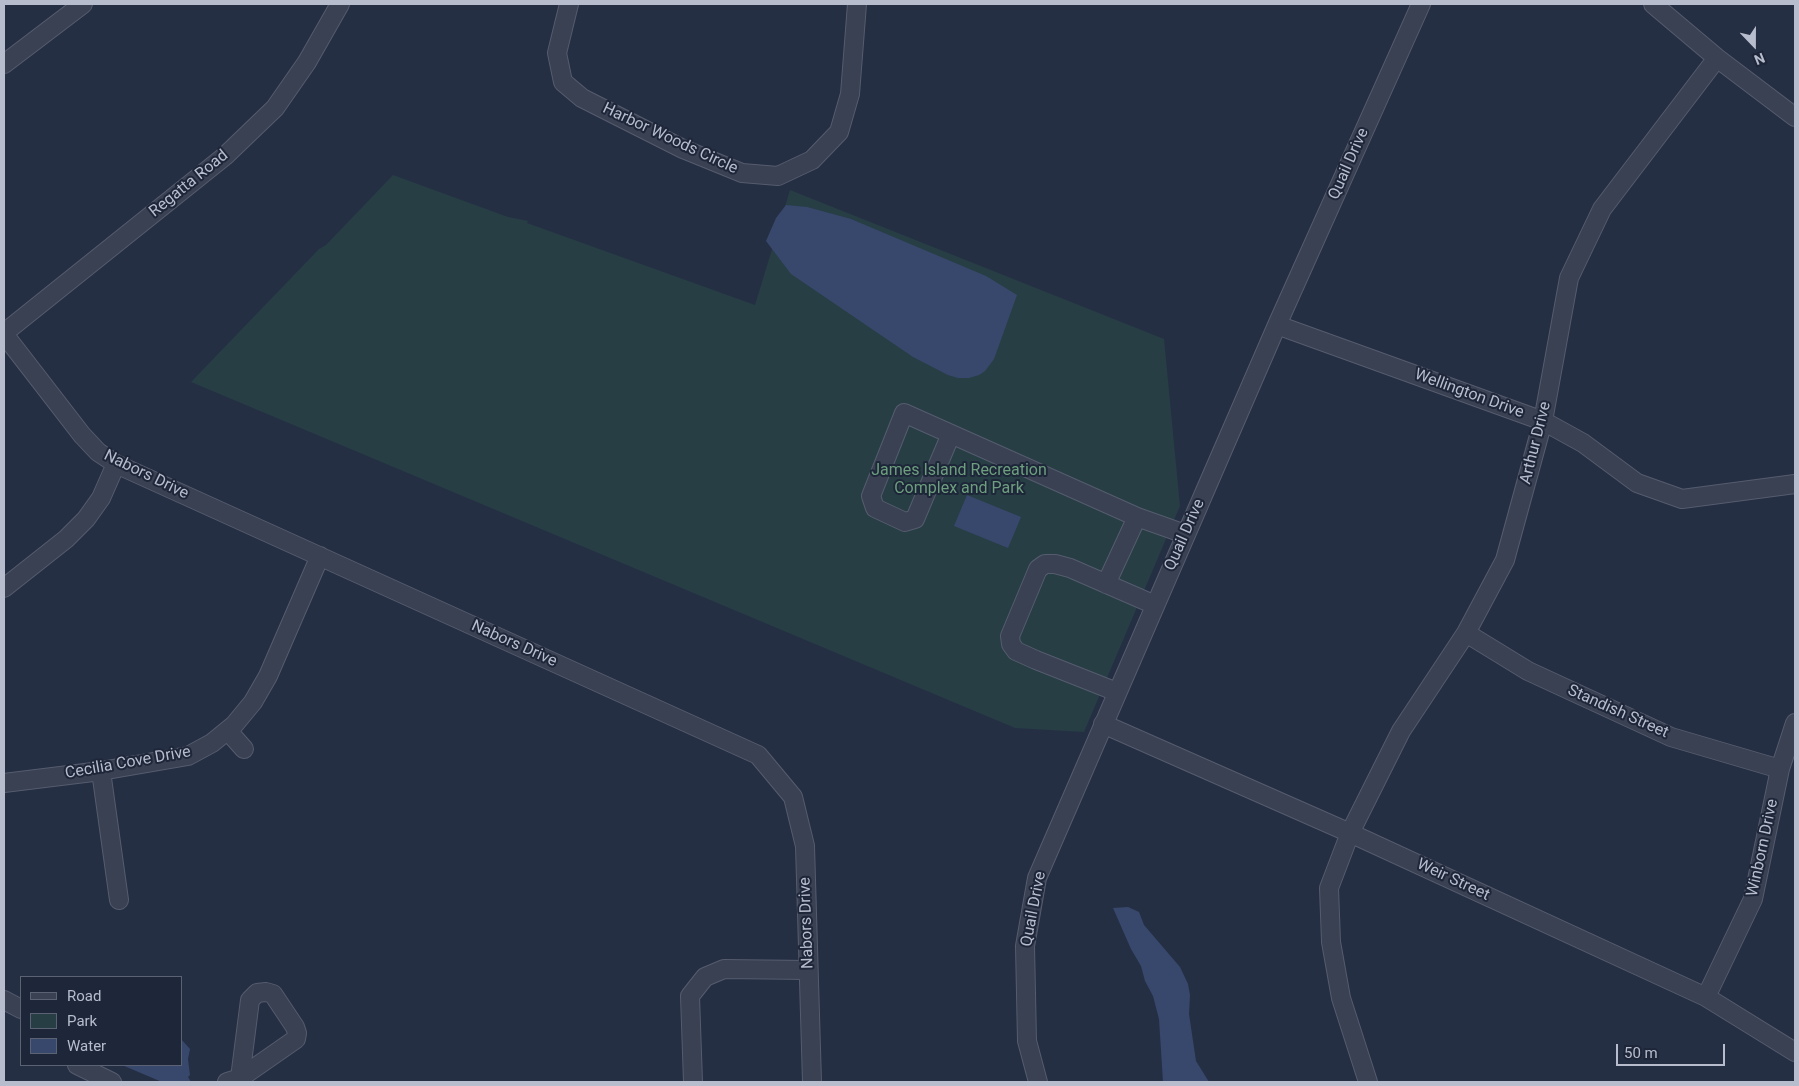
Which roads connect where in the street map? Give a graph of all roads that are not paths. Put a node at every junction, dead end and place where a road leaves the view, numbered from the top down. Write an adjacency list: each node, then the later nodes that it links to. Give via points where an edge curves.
1 (83, 4): 8 (street)
2 (340, 4): 11 (street, Regatta Road, via 307,62 275,108 261,122 226,156)
3 (569, 4): 4 (street, Harbor Woods Circle, via 557,53 564,82 582,98 683,149 742,173 778,176 812,160 838,132 850,94)
4 (857, 4)
5 (1421, 4): 10 (street, Quail Drive)
6 (1653, 4): 7 (street)
7 (1718, 58): 9 (street); 12 (street, Arthur Drive, via 1602,209 1570,278)
8 (4, 64)
9 (1795, 118)
10 (1277, 325): 12 (street, Wellington Drive); 17 (street, Quail Drive)
11 (4, 334): 14 (street, Nabors Drive, via 82,435 98,452)
12 (1543, 420): 15 (street, Wellington Drive, via 1583,443 1637,483 1682,498); 22 (street, Arthur Drive, via 1505,560)
13 (951, 434): 13 (street, via 904,413 871,496 875,508 905,522 915,519); 16 (street)
14 (116, 464): 18 (street, Nabors Drive); 20 (street, via 101,498 86,519)
15 (1795, 484)
16 (1137, 517): 17 (street); 19 (street)
17 (1185, 534): 21 (street, Quail Drive)
18 (320, 556): 26 (street, Cecilia Cove Drive, via 268,676 253,702); 33 (street, Nabors Drive, via 758,755 793,797 803,838)
19 (1106, 584): 21 (street); 23 (street, via 1070,568 1046,564 1038,569 1010,636 1016,651)
20 (4, 588)
21 (1155, 606): 23 (street, Quail Drive)
22 (1466, 633): 28 (street, Standish Street, via 1528,672 1672,737); 31 (street, Arthur Drive, via 1401,731)
23 (1117, 692): 25 (street, Quail Drive)
24 (1795, 723): 28 (street, Winborn Drive)
25 (1103, 724): 31 (street, Weir Street); 43 (street, Quail Drive, via 1037,878 1024,946 1027,1041)
26 (228, 731): 27 (street); 29 (street, Cecilia Cove Drive, via 188,756)
27 (244, 749)
28 (1780, 770): 34 (street, Winborn Drive, via 1753,899)
29 (101, 771): 30 (street, Cecilia Cove Drive); 32 (street)
30 (4, 783)
31 (1350, 833): 34 (street, Weir Street); 44 (street, via 1330,888 1331,942 1341,998)
32 (119, 900)
33 (808, 970): 41 (street, via 724,969 705,977 690,996); 42 (street, Nabors Drive)
34 (1706, 997): 37 (street, Weir Street)
35 (4, 1000): 36 (street)
36 (20, 1008)
37 (1795, 1052)
38 (79, 1066): 39 (street)
39 (100, 1080)
40 (235, 1081): 40 (street, via 296,1038 295,1027 273,994 257,993 250,1000)
41 (693, 1082)
42 (812, 1082)
43 (1038, 1082)
44 (1368, 1082)

